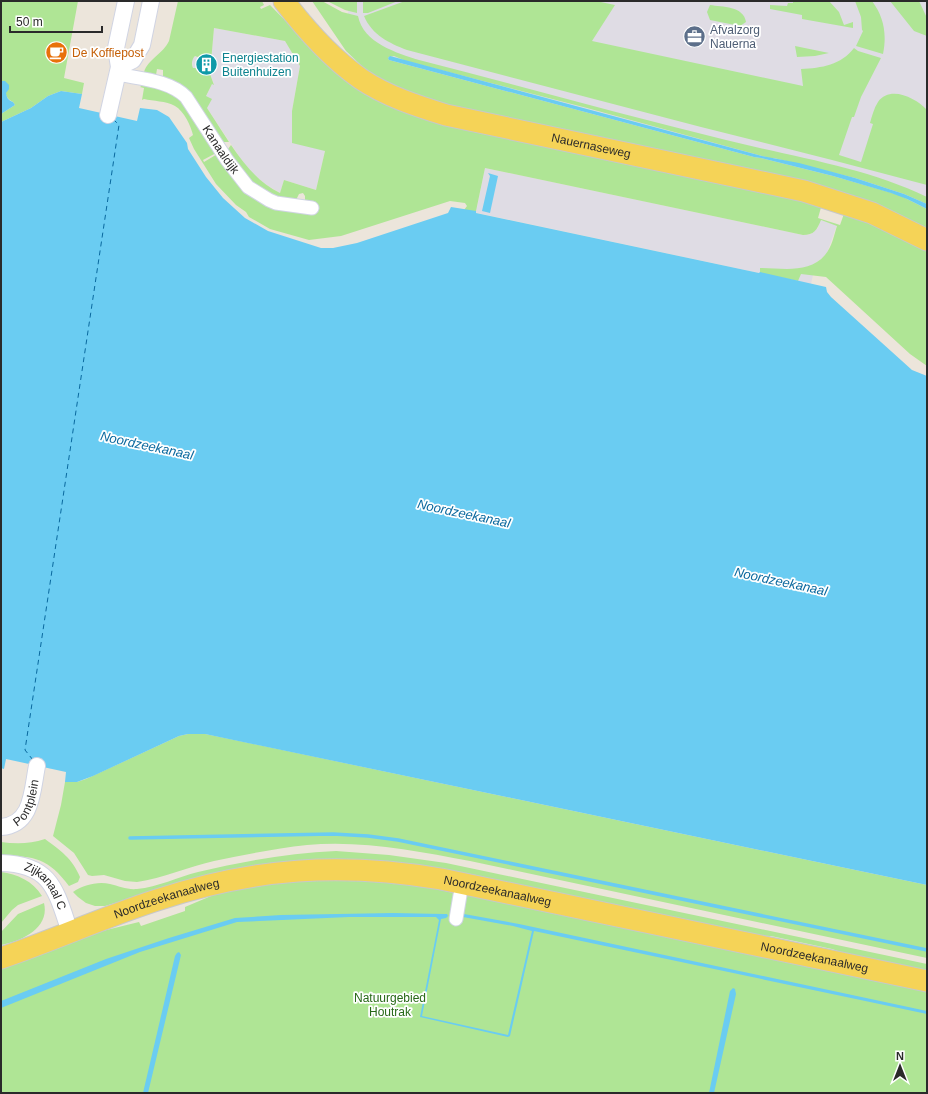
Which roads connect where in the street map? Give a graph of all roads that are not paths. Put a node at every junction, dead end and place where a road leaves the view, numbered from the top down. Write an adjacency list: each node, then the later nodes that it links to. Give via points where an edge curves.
1 (126, 1): 4 (street, via 116,48)
2 (151, 1): 4 (street, via 142,45 133,60)
3 (284, 1): 7 (main road, Nauernaseweg, via 302,25 346,67 382,90 418,106 804,191 872,213)
4 (118, 70): 5 (street); 6 (street, Kanaaldijk, via 180,90 248,187 276,203)
5 (108, 115)
6 (312, 208)
7 (927, 240)
8 (37, 766): 9 (street, Pontplein, via 28,808 24,815 19,821)
9 (1, 827)
10 (1, 863): 13 (street, Zijkanaal C, via 26,866 49,881 57,894)
11 (462, 883): 12 (street); 13 (main road, Noordzeekanaalweg, via 419,875 367,870 268,873 192,889); 15 (main road, Noordzeekanaalweg)
12 (456, 919)
13 (70, 932): 14 (main road, Noordzeekanaalweg)
14 (1, 958)
15 (927, 981)

